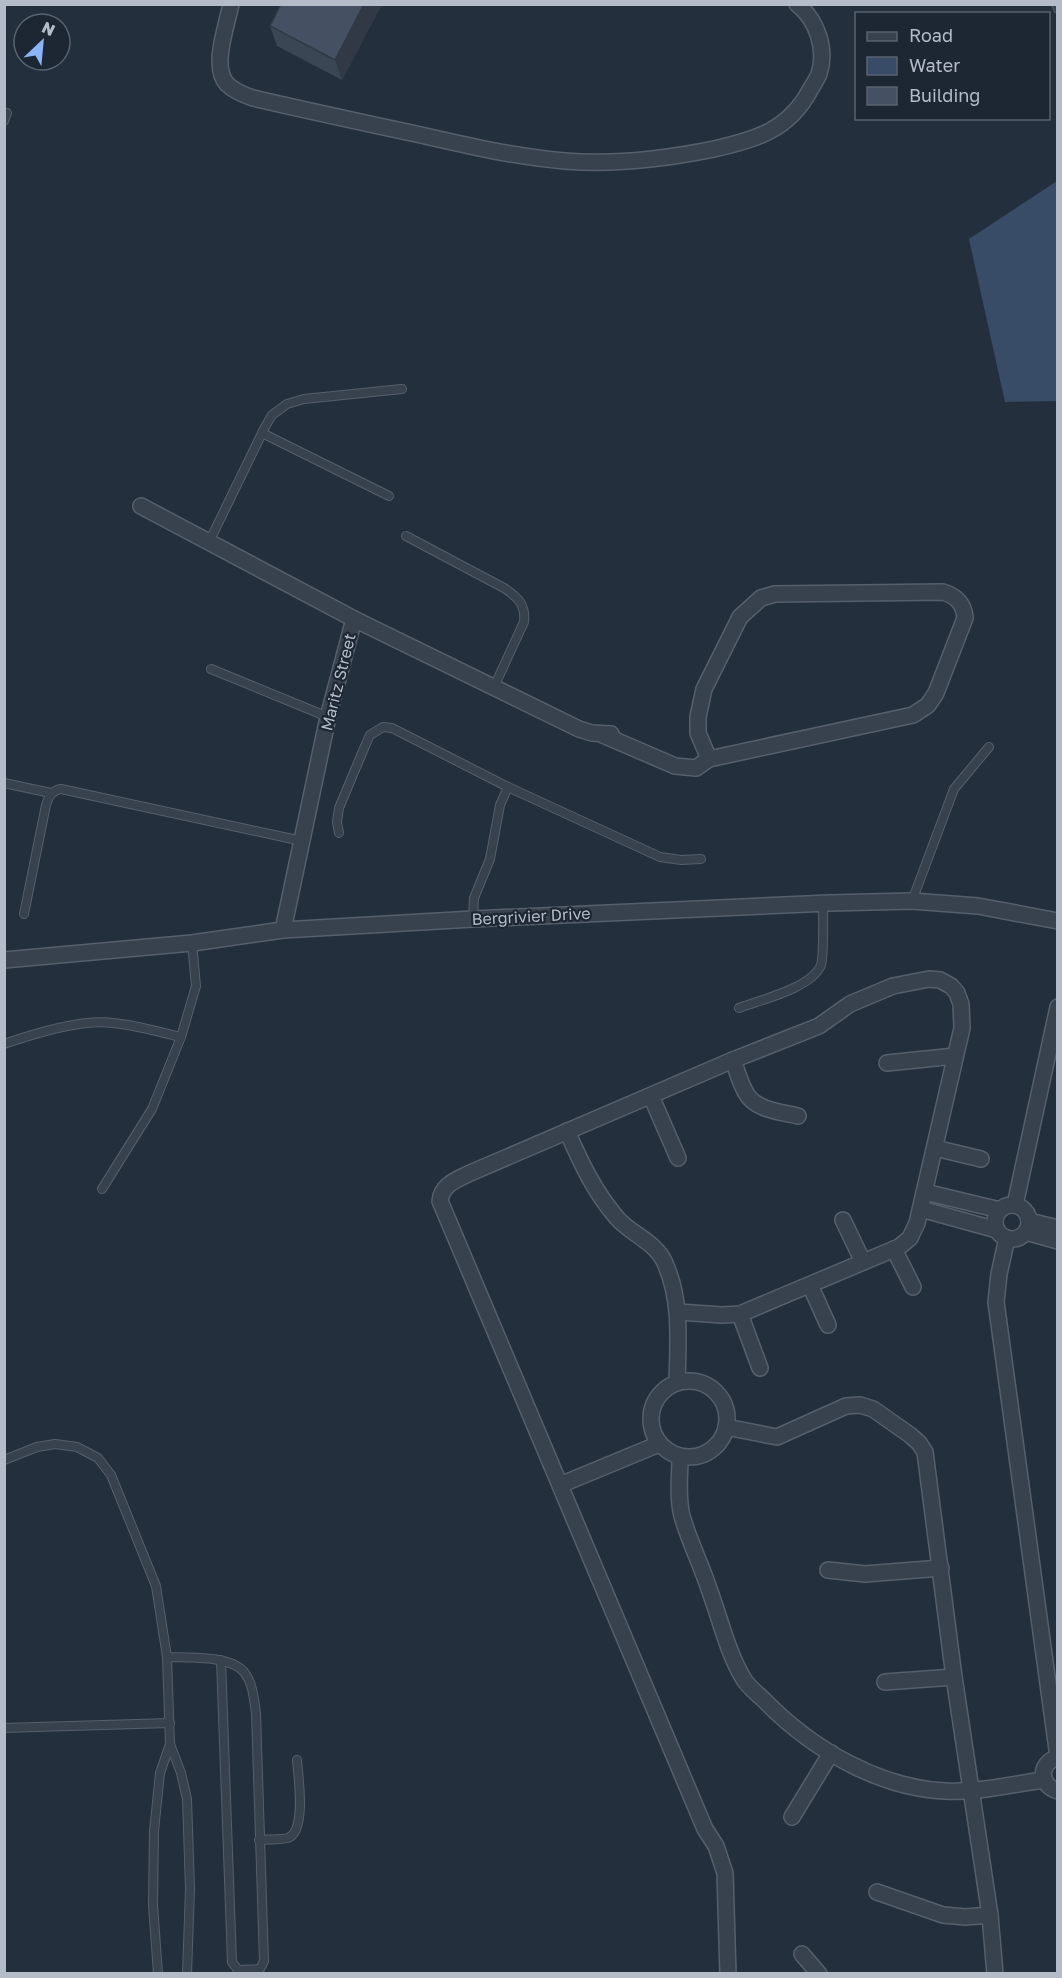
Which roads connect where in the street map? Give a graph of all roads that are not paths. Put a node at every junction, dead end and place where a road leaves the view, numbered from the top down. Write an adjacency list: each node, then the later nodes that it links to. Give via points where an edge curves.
1 (231, 4): 2 (street, via 219,60 220,73 227,84 253,98 498,152 566,161 630,161 743,143 765,135 787,120 805,100 819,74 822,51 817,28)
2 (797, 4)
3 (402, 389): 4 (lane, via 287,404 272,415)
4 (262, 433): 5 (lane); 8 (lane)
5 (389, 496)
6 (141, 506): 8 (street)
7 (406, 536): 11 (lane, via 504,588 523,605 524,622)
8 (209, 542): 9 (street)
9 (354, 619): 11 (street, Maritz Street); 12 (street, Maritz Street)
10 (211, 669): 12 (lane)
11 (494, 687): 14 (street, Maritz Street, via 579,729)
12 (328, 717): 21 (street, Maritz Street)
13 (625, 733): 14 (street, Maritz Street)
14 (603, 735): 16 (street, via 675,766 696,768)
15 (988, 747): 23 (lane, via 954,789)
16 (709, 759): 16 (street, via 922,711 936,693 965,609 952,595 943,592 775,594 761,598 740,617 704,689 698,734)
17 (4, 783): 19 (lane)
18 (508, 787): 20 (lane, via 383,727 370,735 339,808); 22 (lane, via 660,857); 26 (lane, via 500,806 490,859 474,898)
19 (51, 793): 21 (lane, via 61,789); 25 (lane)
20 (339, 833)
21 (302, 841): 28 (street, Maritz Street)
22 (701, 859)
23 (912, 901): 24 (street, Bergrivier Drive); 27 (street, Bergrivier Drive, via 978,906)
24 (823, 903): 26 (street, Bergrivier Drive); 32 (lane, via 821,964 816,973 800,986)
25 (24, 914)
26 (472, 919): 28 (street, Bergrivier Drive)
27 (1058, 921)
28 (283, 930): 29 (street, Bergrivier Drive)
29 (192, 943): 30 (street, Bergrivier Drive); 33 (lane, via 196,986)
30 (4, 960)
31 (1058, 1007): 46 (street)
32 (739, 1008)
33 (181, 1037): 34 (lane, via 112,1022 34,1033); 44 (lane, via 152,1109)
34 (4, 1044)
35 (955, 1056): 36 (street, via 962,1028 961,1004 951,986 929,979 893,986 850,1004 819,1026); 37 (street); 41 (street)
36 (733, 1060): 38 (street); 39 (street, via 752,1101)
37 (887, 1063)
38 (651, 1096): 40 (street); 42 (street)
39 (798, 1116)
40 (567, 1131): 57 (street, via 586,1175 619,1220 663,1259); 66 (street, via 448,1184 440,1201)
41 (935, 1148): 43 (street); 45 (street)
42 (678, 1158)
43 (981, 1159)
44 (102, 1189)
45 (925, 1192): 46 (street); 47 (street)
46 (1007, 1207): 49 (street, via 1025,1210); 51 (street, via 995,1219)
47 (921, 1209): 51 (street); 53 (street, via 915,1231)
48 (843, 1220): 54 (street)
49 (1028, 1227): 50 (street); 51 (street, via 1016,1239); 52 (street)
50 (1058, 1228)
51 (1002, 1234): 78 (street, via 996,1302 1058,1757 1045,1766)
52 (1058, 1241)
53 (894, 1249): 54 (street); 56 (street)
54 (863, 1262): 55 (street)
55 (810, 1284): 58 (street); 59 (street)
56 (913, 1287)
57 (678, 1312): 58 (street); 61 (street)
58 (740, 1314): 60 (street)
59 (828, 1325)
60 (760, 1368)
61 (677, 1383): 62 (street, via 690,1381 713,1390 726,1411); 63 (street, via 662,1393 652,1408 652,1433)
62 (726, 1427): 64 (street, via 716,1447 706,1454); 67 (street, via 777,1437 846,1406 860,1405 882,1415 910,1435 925,1452)
63 (659, 1444): 64 (street); 66 (street)
64 (680, 1457): 76 (street, via 681,1515 744,1680 783,1719)
65 (4, 1460): 69 (lane, via 55,1444 77,1447 98,1458 111,1475 156,1586)
66 (560, 1485): 88 (street, via 705,1829 722,1860)
67 (941, 1568): 68 (street, via 865,1574); 71 (street)
68 (828, 1570)
69 (167, 1657): 70 (lane); 73 (lane)
70 (221, 1660): 82 (lane, via 244,1672 252,1690); 82 (lane, via 232,1962 238,1970 260,1969 264,1961)
71 (954, 1677): 72 (street); 79 (street)
72 (885, 1682)
73 (170, 1723): 74 (lane); 75 (lane)
74 (4, 1728)
75 (170, 1744): 86 (lane, via 160,1773 154,1831 153,1905); 87 (lane, via 187,1799 190,1889)
76 (831, 1753): 79 (street, via 858,1769 909,1786); 81 (street)
77 (297, 1760): 82 (lane, via 297,1830 288,1838)
78 (1044, 1780): 79 (street); 80 (street)
79 (973, 1790): 84 (street)
80 (1058, 1791)
81 (792, 1817)
82 (259, 1840)
83 (877, 1892): 84 (street, via 943,1915)
84 (990, 1915): 90 (street)
85 (802, 1954): 89 (street)
86 (158, 1974)
87 (186, 1974)
88 (728, 1974)
89 (819, 1974)
90 (995, 1974)

